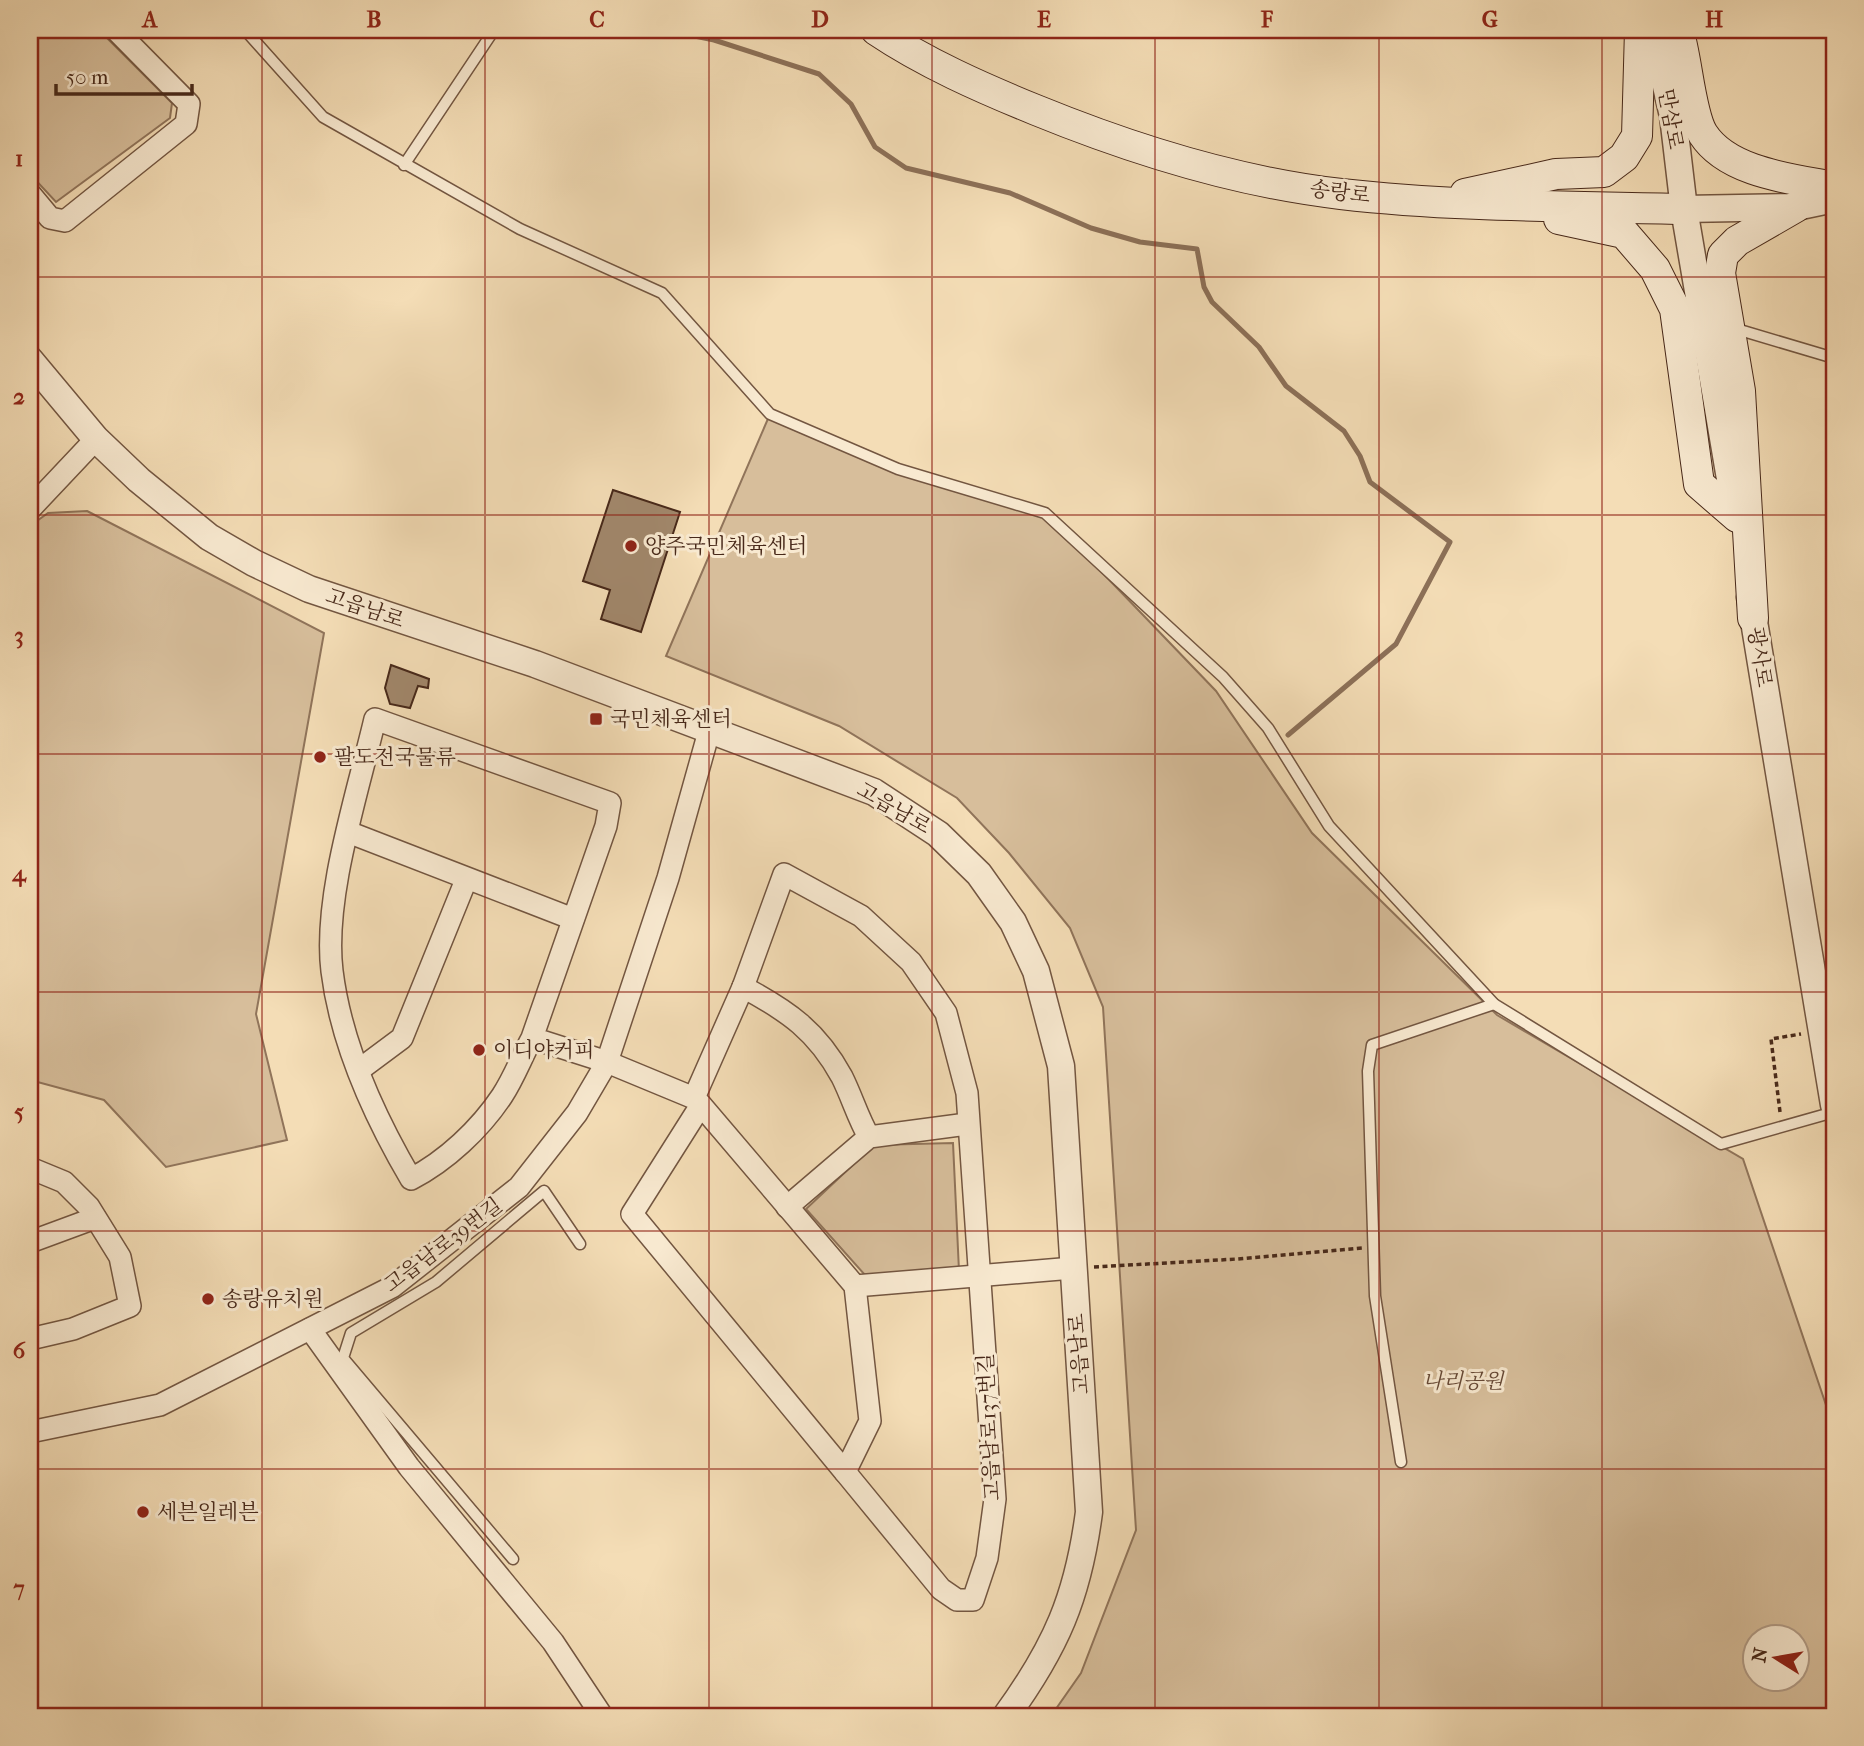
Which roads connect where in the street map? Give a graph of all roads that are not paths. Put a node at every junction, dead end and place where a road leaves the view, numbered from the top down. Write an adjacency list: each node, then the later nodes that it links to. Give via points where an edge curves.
1 (116, 30): 10 (street, via 189,104 186,124 65,221 50,218)
2 (245, 30): 8 (lane, via 323,117)
3 (494, 30): 8 (lane)
4 (876, 30): 12 (main road, 송랑로, via 985,89 1171,159 1339,194)
5 (1640, 30): 12 (main road, via 1637,136 1625,157 1604,172 1556,174)
6 (1653, 30): 15 (street, 만삼로, via 1673,116)
7 (1678, 30): 9 (main road, via 1702,133 1724,155 1742,164)
8 (404, 165): 28 (lane, via 520,229 662,293 770,414 898,469 1045,513 1223,677 1268,728 1329,825)
9 (1834, 187)
10 (30, 194)
11 (1834, 199): 14 (street, 송랑로)
12 (1429, 202): 13 (main road, 송랑로)
13 (1501, 206): 15 (main road, 송랑로); 21 (main road, via 1624,233 1655,269 1675,309 1699,484)
14 (1796, 207): 15 (street, 송랑로); 16 (main road, via 1737,241 1723,255 1720,273)
15 (1684, 209): 21 (street, 광사로)
16 (1729, 327): 17 (lane); 22 (main road, via 1740,391)
17 (1834, 358)
18 (30, 360): 19 (street, 고읍남로)
19 (96, 439): 20 (street); 23 (street, 고읍남로, via 175,512 209,537 283,578)
20 (30, 509)
21 (1737, 517): 22 (street, 광사로)
22 (1753, 618): 32 (street, 광사로)
23 (710, 728): 30 (street, 고읍남로39번길, via 668,878); 43 (street, 고읍남로, via 873,792 938,834 979,874 1013,922 1036,971 1061,1066)
24 (348, 832): 25 (street); 26 (street, via 374,719 610,803 607,826); 31 (street, via 335,903 332,969)
25 (466, 880): 26 (street); 31 (street, via 402,1038)
26 (573, 919): 29 (street)
27 (743, 987): 33 (street, 고읍남로137번길); 36 (street, 고읍남로137번길, via 784,874 862,916 911,961 946,1013 967,1093); 37 (street, via 787,1010 821,1043)
28 (1494, 1004): 35 (lane, via 1721,1144); 49 (lane, via 1372,1045 1368,1071 1375,1296)
29 (532, 1038): 30 (street); 31 (street, via 502,1096 465,1139 411,1180)
30 (607, 1062): 33 (street); 46 (street, 고읍남로39번길, via 577,1113 519,1187 391,1287)
31 (359, 1070)
32 (1832, 1075): 34 (street, 광사로)
33 (697, 1102): 39 (street); 50 (street, 고읍남로137번길, via 632,1214)
34 (1834, 1105)
35 (1834, 1112)
36 (967, 1125): 37 (street); 44 (street, 고읍남로137번길)
37 (869, 1137): 39 (street)
38 (30, 1168): 40 (street, via 64,1182)
39 (788, 1207): 45 (street)
40 (96, 1218): 41 (street); 47 (street, via 120,1257 130,1306 73,1329)
41 (30, 1242)
42 (579, 1244): 51 (lane, via 544,1191 436,1282 351,1333 343,1358)
43 (1073, 1268): 44 (street); 53 (street, 고읍남로, via 1089,1483 1086,1541 1063,1626)
44 (979, 1276): 45 (street); 50 (street, 고읍남로137번길, via 995,1499 987,1558 973,1600 957,1600 941,1589)
45 (855, 1286): 50 (street, via 870,1421)
46 (310, 1329): 48 (street, 고읍남로39번길, via 160,1405); 52 (street, via 409,1467 554,1642)
47 (30, 1339)
48 (30, 1432)
49 (1401, 1462)
50 (845, 1472)
51 (513, 1559)
52 (602, 1716)
53 (1006, 1716)

